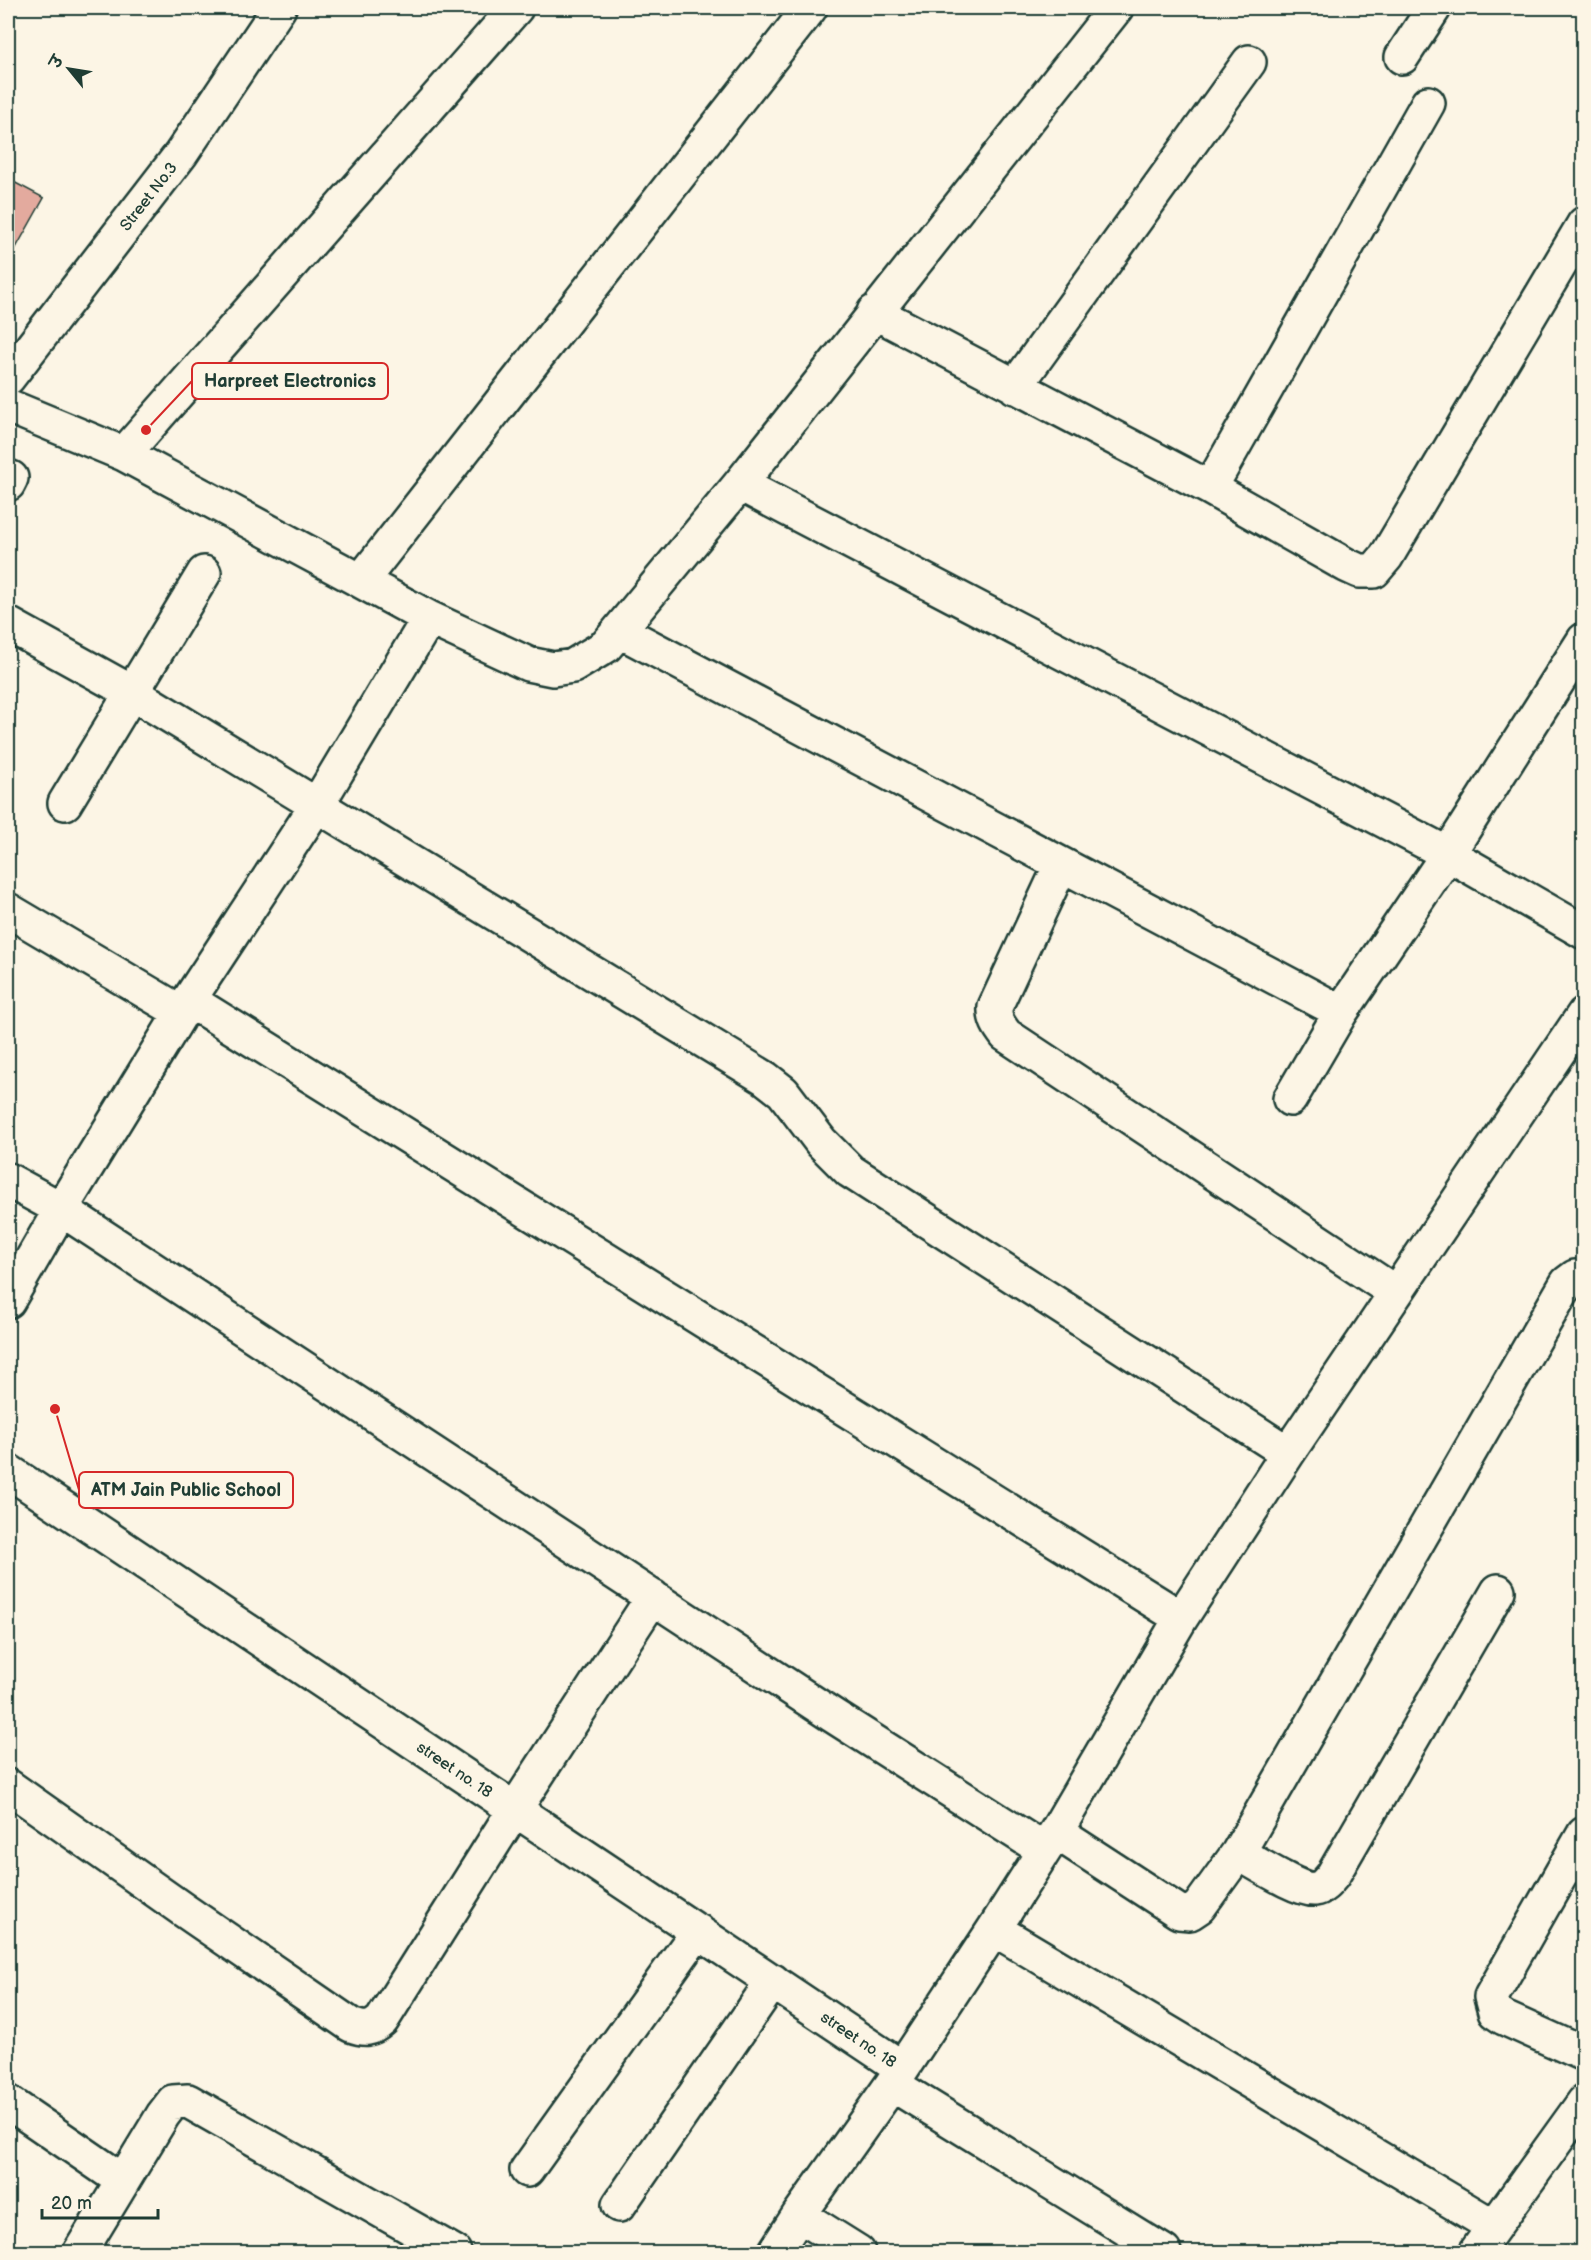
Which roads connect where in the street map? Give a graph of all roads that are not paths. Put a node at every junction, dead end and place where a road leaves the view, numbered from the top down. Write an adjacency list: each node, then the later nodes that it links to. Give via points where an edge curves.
1 (279, 8): 11 (street, Street No.3, via 181,154)
2 (516, 8): 14 (street)
3 (810, 8): 18 (street)
4 (1116, 8): 10 (street)
5 (1434, 8): 6 (street)
6 (1402, 57)
7 (1249, 62): 12 (street)
8 (1428, 103): 16 (street)
9 (1584, 224): 16 (street, via 1386,557 1374,571 1359,571 1346,565)
10 (874, 312): 12 (street); 15 (street)
11 (8, 378)
12 (1015, 387): 16 (street)
13 (8, 406): 14 (street)
14 (124, 454): 18 (street)
15 (740, 484): 21 (street); 26 (street)
16 (1210, 488)
17 (204, 573): 23 (street)
18 (362, 581): 19 (street)
19 (429, 618): 21 (street, via 528,664 553,669 573,666 606,646); 25 (street)
20 (8, 624): 23 (street)
21 (621, 631): 27 (street)
22 (1584, 640): 26 (street)
23 (131, 692): 24 (street); 25 (street)
24 (65, 803)
25 (317, 805): 30 (street); 39 (street, via 765,1078 783,1092 821,1142 850,1171)
26 (1448, 854): 29 (street); 31 (street)
27 (1060, 865): 31 (street); 37 (street, via 995,1007 998,1025 1006,1035)
28 (8, 910): 30 (street)
29 (1584, 932)
30 (186, 1006): 35 (street); 43 (street)
31 (1341, 1012): 33 (street)
32 (1584, 1014): 37 (street)
33 (1290, 1099)
34 (8, 1180): 35 (street)
35 (61, 1209): 38 (street); 42 (street)
36 (1584, 1277): 48 (street, via 1567,1283)
37 (1396, 1293): 39 (street)
38 (8, 1301)
39 (1288, 1453): 43 (street)
40 (8, 1471): 45 (street, street no. 18)
41 (1498, 1591): 48 (street, via 1323,1886 1314,1890 1300,1887)
42 (653, 1597): 45 (street); 47 (street)
43 (1181, 1618): 47 (street)
44 (8, 1786): 45 (street, via 351,2025 363,2029 373,2028 382,2020)
45 (515, 1809): 50 (street, street no. 18)
46 (1584, 1834): 52 (street, via 1491,1997 1495,2012 1504,2018)
47 (1050, 1841): 48 (street, via 1179,1912 1190,1913 1199,1907); 49 (street)
48 (1238, 1853)
49 (994, 1929): 53 (street); 61 (street)
50 (698, 1931): 51 (street, street no. 18); 57 (street)
51 (773, 1982): 53 (street, street no. 18); 59 (street)
52 (1584, 2054)
53 (897, 2076): 60 (street); 66 (street, street no. 18)
54 (8, 2102): 58 (street)
55 (1584, 2102): 56 (street)
56 (1572, 2137): 61 (street)
57 (526, 2170)
58 (123, 2181): 62 (street); 63 (street, via 173,2102 188,2101)
59 (619, 2205)
60 (799, 2215): 64 (street); 65 (street)
61 (1480, 2246)
62 (80, 2253)
63 (454, 2253)
64 (775, 2253)
65 (858, 2253)
66 (1164, 2253)

